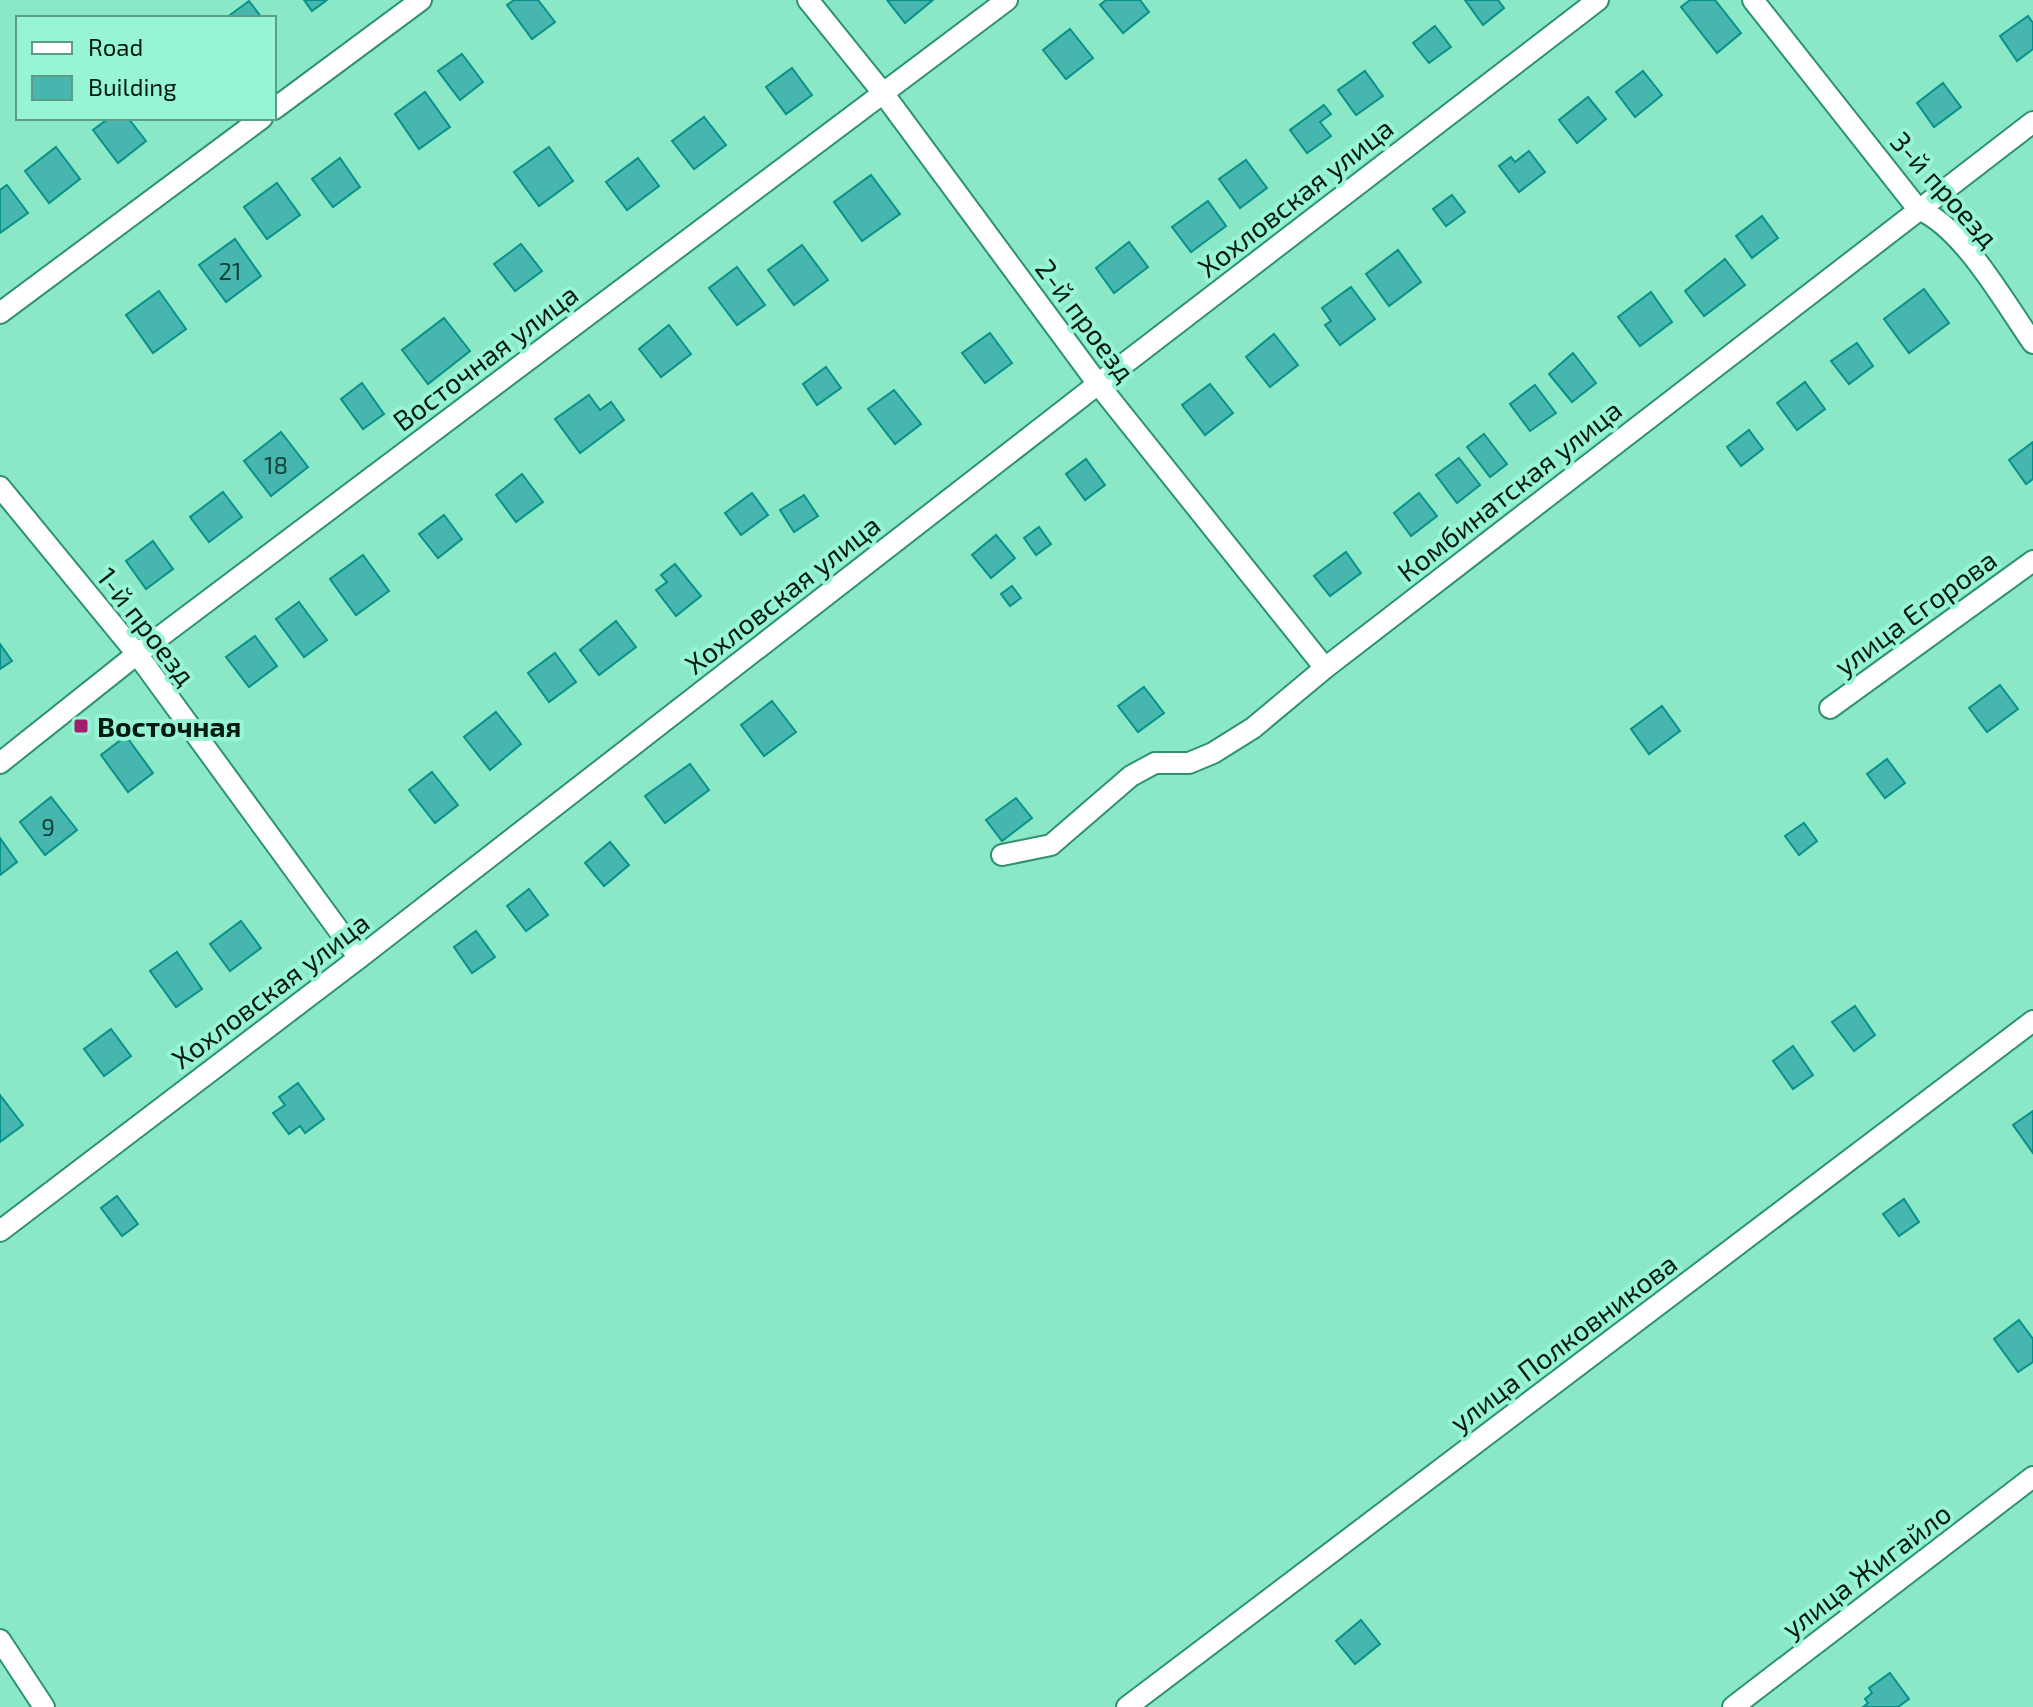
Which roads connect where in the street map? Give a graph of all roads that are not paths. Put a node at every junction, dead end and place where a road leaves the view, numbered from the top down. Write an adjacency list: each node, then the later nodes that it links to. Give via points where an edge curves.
1 (421, 0): 7 (street)
2 (808, 0): 6 (street, 2-й проезд)
3 (1007, 0): 6 (street, Восточная улица)
4 (1598, 0): 13 (street, Хохловская улица)
5 (1753, 0): 10 (street, 3-й проезд)
6 (883, 93): 13 (street, 2-й проезд); 16 (street, Восточная улица)
7 (276, 108)
8 (259, 120): 11 (street)
9 (2033, 122): 10 (street, Комбинатская улица)
10 (1918, 209): 12 (street, 3-й проезд, via 1955,235); 17 (street, Комбинатская улица)
11 (0, 313)
12 (2033, 343)
13 (1098, 384): 17 (street, 2-й проезд); 21 (street, Хохловская улица)
14 (0, 487): 16 (street, 1-й проезд)
15 (2033, 561): 18 (street, улица Егорова)
16 (137, 654): 19 (street, Восточная улица); 21 (street, 1-й проезд)
17 (1325, 668): 20 (street, Комбинатская улица, via 1253,728 1213,753 1189,763 1155,763 1131,776 1051,845)
18 (1830, 708)
19 (0, 763)
20 (1002, 855)
21 (359, 958): 23 (street, Хохловская улица)
22 (2033, 1021): 27 (street, улица Полковникова)
23 (0, 1231)
24 (2033, 1477): 28 (street, улица Жигайло)
25 (0, 1640): 26 (street)
26 (40, 1705)
27 (1127, 1707)
28 (1733, 1707)

